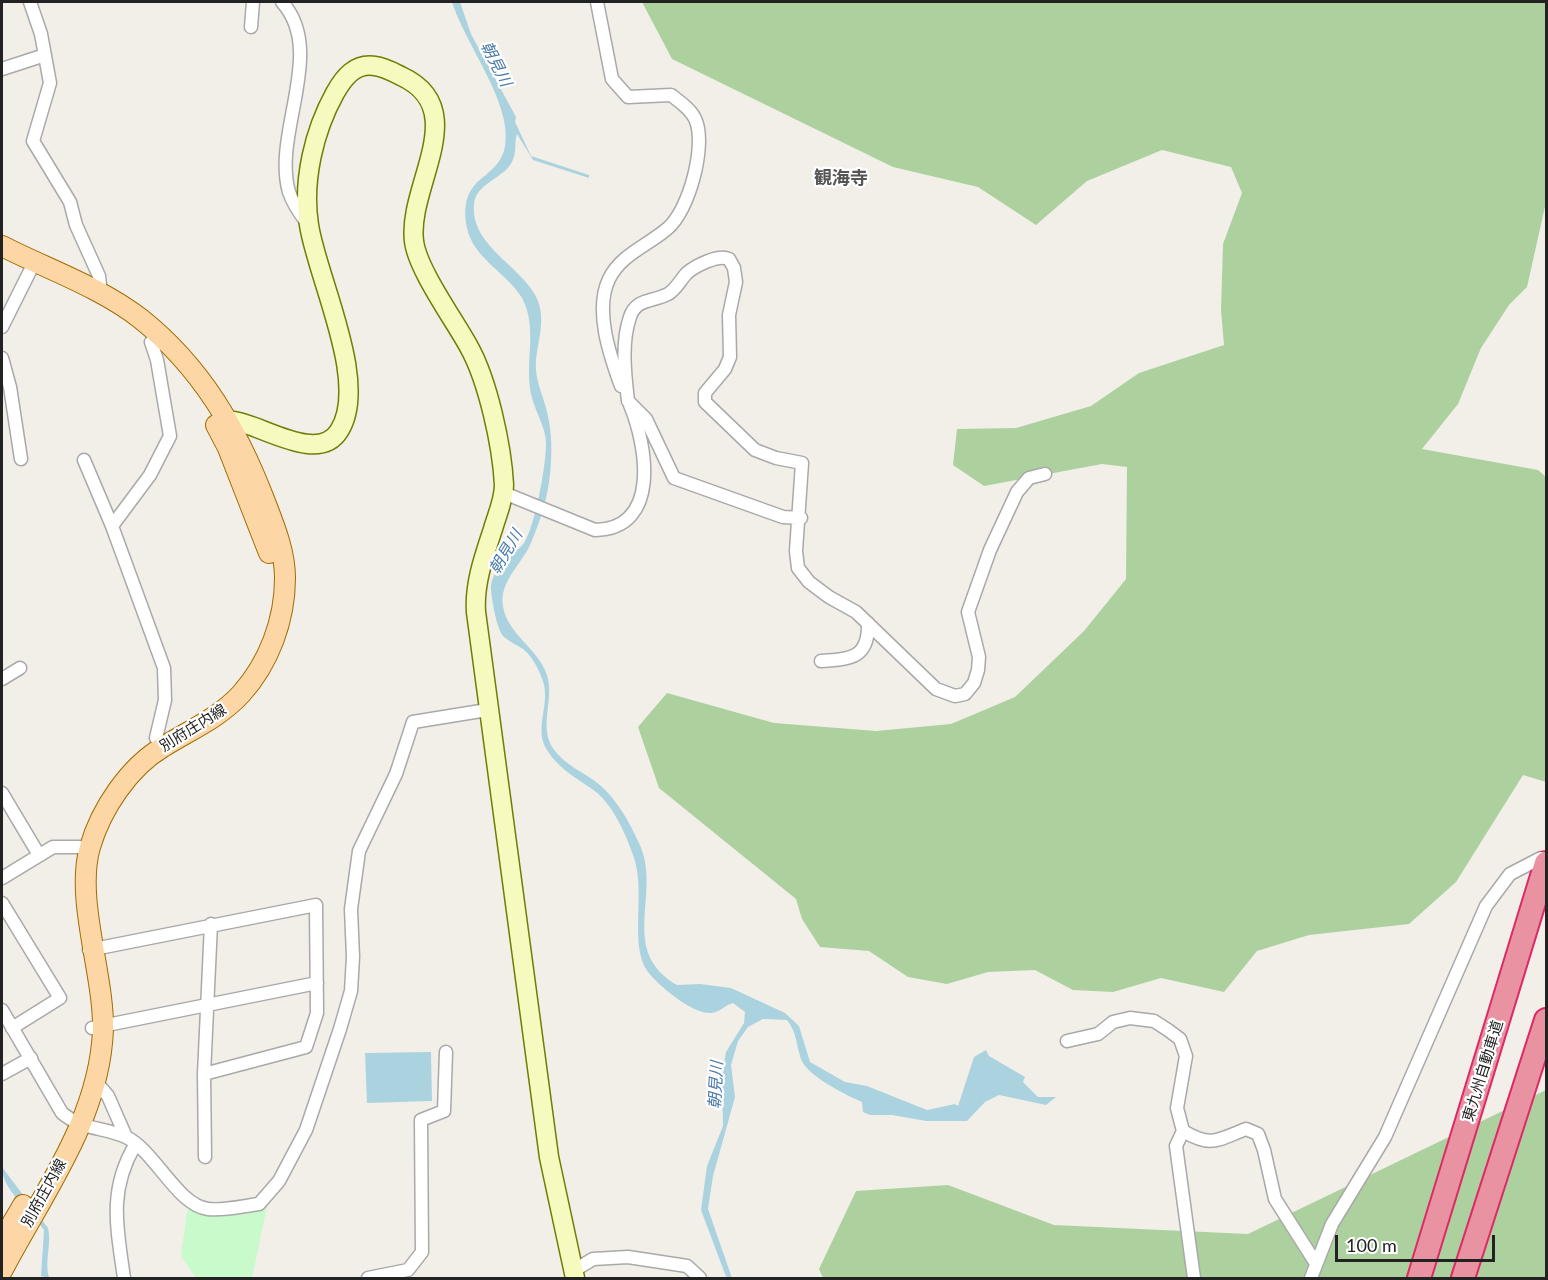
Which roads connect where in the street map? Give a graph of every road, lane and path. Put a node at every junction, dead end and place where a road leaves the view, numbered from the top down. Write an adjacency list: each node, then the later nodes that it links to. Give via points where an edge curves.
1 (30, 2): 6 (street)
2 (253, 2): 5 (street)
3 (282, 2): 8 (street, via 294,19 300,67 288,138 288,188)
4 (597, 2): 16 (street, via 612,80 628,97 671,95 695,118 699,134 699,155 682,213 669,228 618,266 605,290 607,338)
5 (250, 27)
6 (45, 55): 7 (street); 12 (street, via 50,88 33,145 70,202 99,276)
7 (2, 69)
8 (309, 226): 17 (street, via 347,370 343,425 335,437 314,442 283,439); 21 (street, via 315,139 343,80 358,68 372,66 418,85 431,100 436,116 415,220 416,251 485,382)
9 (2, 246): 12 (main road, 別府庄内線)
10 (2, 256): 11 (main road, 別府庄内線)
11 (30, 271): 13 (street); 14 (main road, 別府庄内線, via 113,312)
12 (101, 295): 17 (main road, 別府庄内線, via 137,316 165,341 214,396)
13 (2, 327)
14 (151, 342): 17 (main road, 別府庄内線); 23 (street, via 158,360 170,436 150,475)
15 (2, 358): 18 (street)
16 (628, 401): 21 (street, via 645,457 642,490 635,512 625,521 610,529 595,530); 22 (street, via 646,419 674,478 783,517); 22 (street, via 625,358 633,310 645,300 671,291 696,268 722,257 729,259 735,282 729,315 729,357 705,393 705,402 755,450 802,463)
17 (223, 424): 29 (main road, 別府庄内線, via 267,547 274,581 272,612 255,658 230,691 203,713); 37 (main road, 別府庄内線, via 247,457 279,542 285,576 280,619 261,666 240,696 209,721 148,758 115,796 88,856)
18 (21, 459)
19 (84, 460): 23 (street)
20 (1045, 474): 24 (street, via 1029,478 1017,492 990,550 968,612 980,657 974,683 965,694 955,696 936,689)
21 (507, 494): 28 (street, via 486,550 475,599)
22 (801, 518): 24 (street, via 796,551 798,568 809,582)
23 (112, 526): 29 (street, via 164,668 165,700)
24 (868, 623): 25 (street, via 869,641 863,650 851,658)
25 (822, 661)
26 (20, 668): 27 (street)
27 (2, 679)
28 (487, 710): 52 (street, via 413,722 396,774 359,851 351,909 351,992 306,1130 279,1181 259,1204 207,1209 191,1202); 57 (street, via 549,1158)
29 (156, 738): 31 (main road, 別府庄内線, via 109,785)
30 (2, 793): 32 (street)
31 (80, 847): 32 (street, via 52,847); 37 (main road, 別府庄内線, via 77,881)
32 (39, 855): 34 (street)
33 (1544, 860): 55 (street, via 1510,874 1486,906 1385,1137 1332,1224); 63 (highway, 東九州自動車道)
34 (2, 879)
35 (2, 903): 42 (street, via 60,998)
36 (211, 924): 37 (street); 38 (street, via 316,905); 39 (street)
37 (90, 950): 43 (main road, 別府庄内線)
38 (317, 983): 39 (street); 48 (street, via 317,1013 306,1047)
39 (207, 1007): 43 (street); 48 (street)
40 (2, 1010): 42 (street)
41 (1546, 1020): 64 (highway)
42 (12, 1028): 46 (street)
43 (98, 1028): 49 (main road, 別府庄内線); 50 (main road, 別府庄内線)
44 (1067, 1041): 51 (street, via 1098,1034 1113,1022 1130,1018 1154,1021 1180,1039 1186,1056 1177,1108)
45 (446, 1052): 59 (street, via 444,1111 421,1120 422,1252 408,1270)
46 (31, 1058): 47 (street); 50 (street, via 62,1113)
47 (2, 1074)
48 (204, 1074): 53 (street)
49 (96, 1082): 50 (main road, 別府庄内線); 52 (street, via 108,1096)
50 (76, 1124): 52 (street); 54 (main road, 別府庄内線)
51 (1183, 1131): 55 (street, via 1200,1141 1220,1140 1246,1129 1258,1134 1275,1199); 61 (street, via 1176,1146)
52 (130, 1141): 58 (street, via 115,1212)
53 (206, 1157)
54 (6, 1237): 56 (main road, 別府庄内線)
55 (1316, 1262): 62 (street)
56 (2, 1272)
57 (574, 1275): 60 (street, via 593,1259 627,1257 687,1266)
58 (124, 1278)
59 (368, 1278)
60 (700, 1278)
61 (1194, 1278)
62 (1311, 1278)
63 (1419, 1278)
64 (1463, 1278)

